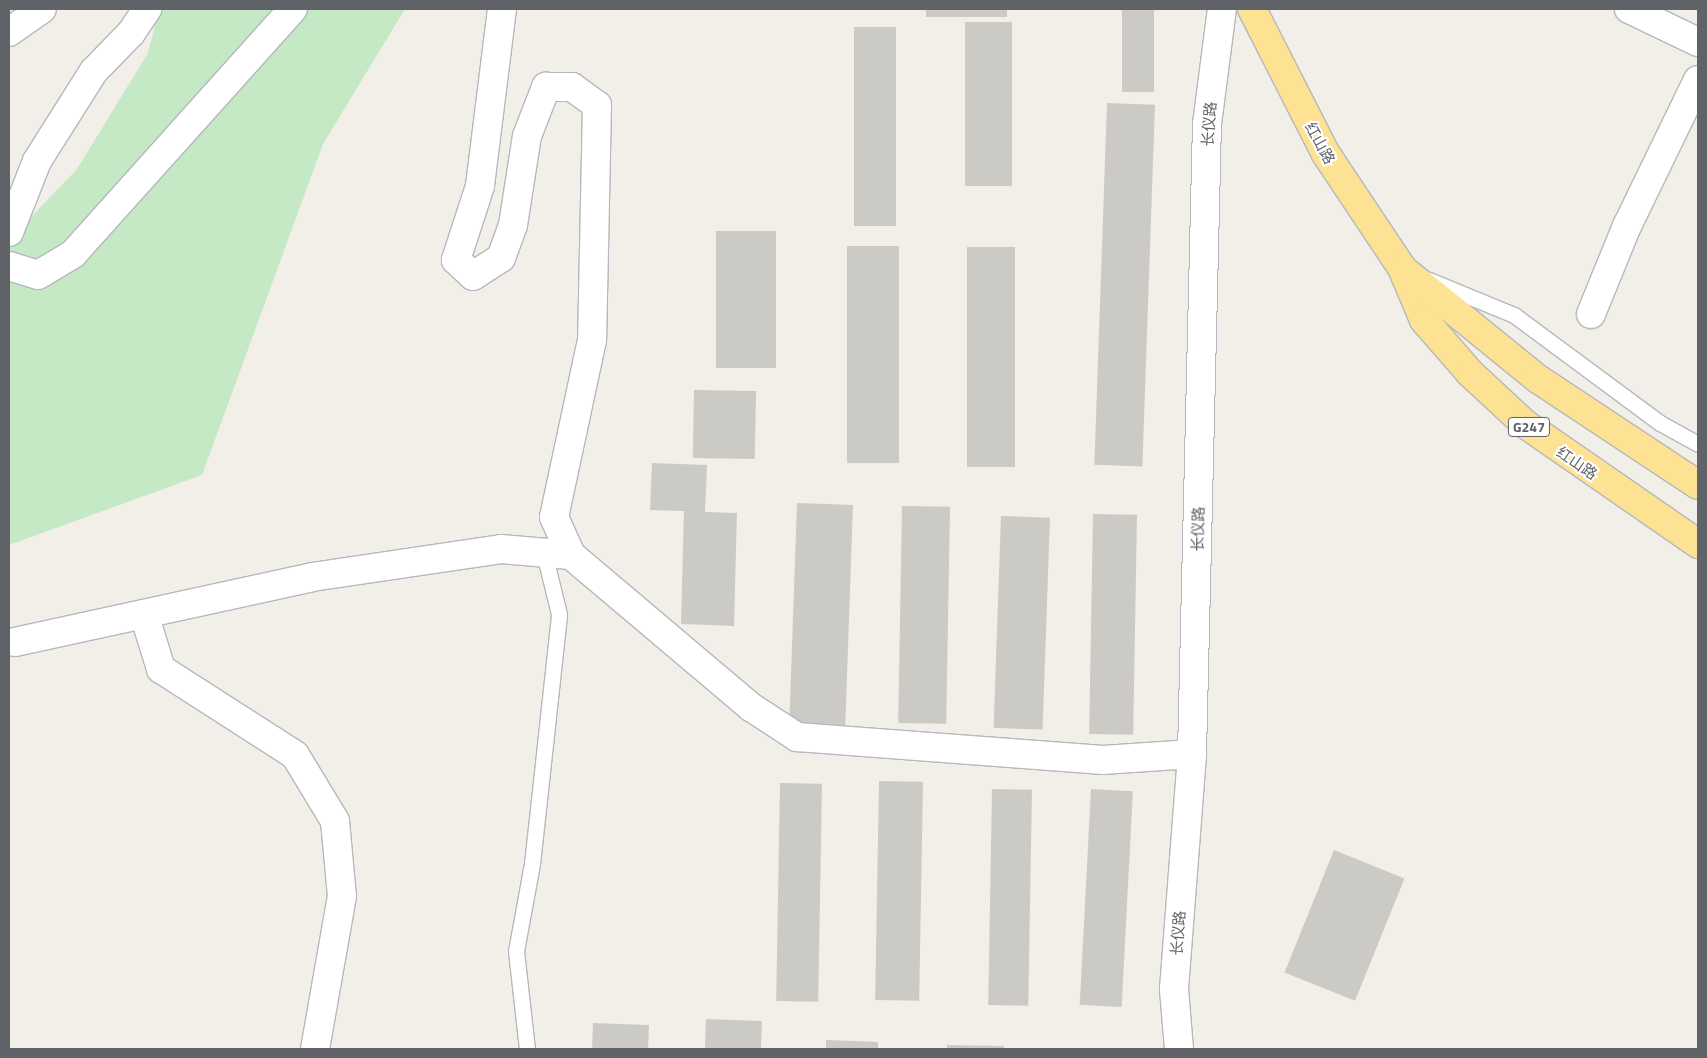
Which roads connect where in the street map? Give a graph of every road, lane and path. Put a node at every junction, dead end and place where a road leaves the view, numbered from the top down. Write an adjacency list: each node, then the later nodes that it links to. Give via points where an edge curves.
1 (42, 9): 8 (street)
2 (147, 9): 11 (street, via 131,33 94,71 38,161)
3 (293, 9): 12 (street, via 73,254 38,275)
4 (502, 9): 19 (street, via 480,186 456,260 473,276 501,258 513,225 528,136 546,87 572,87 597,105 592,340 554,517)
5 (1222, 9): 22 (street, 长仪路, via 1207,124)
6 (1252, 9): 13 (highway, 红山路 / G247, via 1326,154)
7 (1629, 9): 9 (street)
8 (9, 32)
9 (1698, 42)
10 (1698, 80): 14 (street, via 1627,226)
11 (9, 232)
12 (9, 266)
13 (1402, 268): 15 (lane, via 1514,315 1660,422); 16 (highway, 红山路 / G247, via 1538,378); 17 (highway, 红山路 / G247, via 1424,320 1470,373 1557,450)
14 (1591, 314)
15 (1698, 444)
16 (1698, 485)
17 (1698, 544)
18 (544, 553): 19 (street); 20 (street, via 501,549 312,577); 24 (lane, via 559,614 532,864 516,951)
19 (571, 555): 22 (street, via 751,707 797,737 1103,760)
20 (144, 614): 21 (street); 23 (street, via 161,669 295,755 334,821 342,896)
21 (15, 642)
22 (1192, 754): 25 (street, 长仪路, via 1174,989)
23 (315, 1049)
24 (527, 1049)
25 (1179, 1049)

